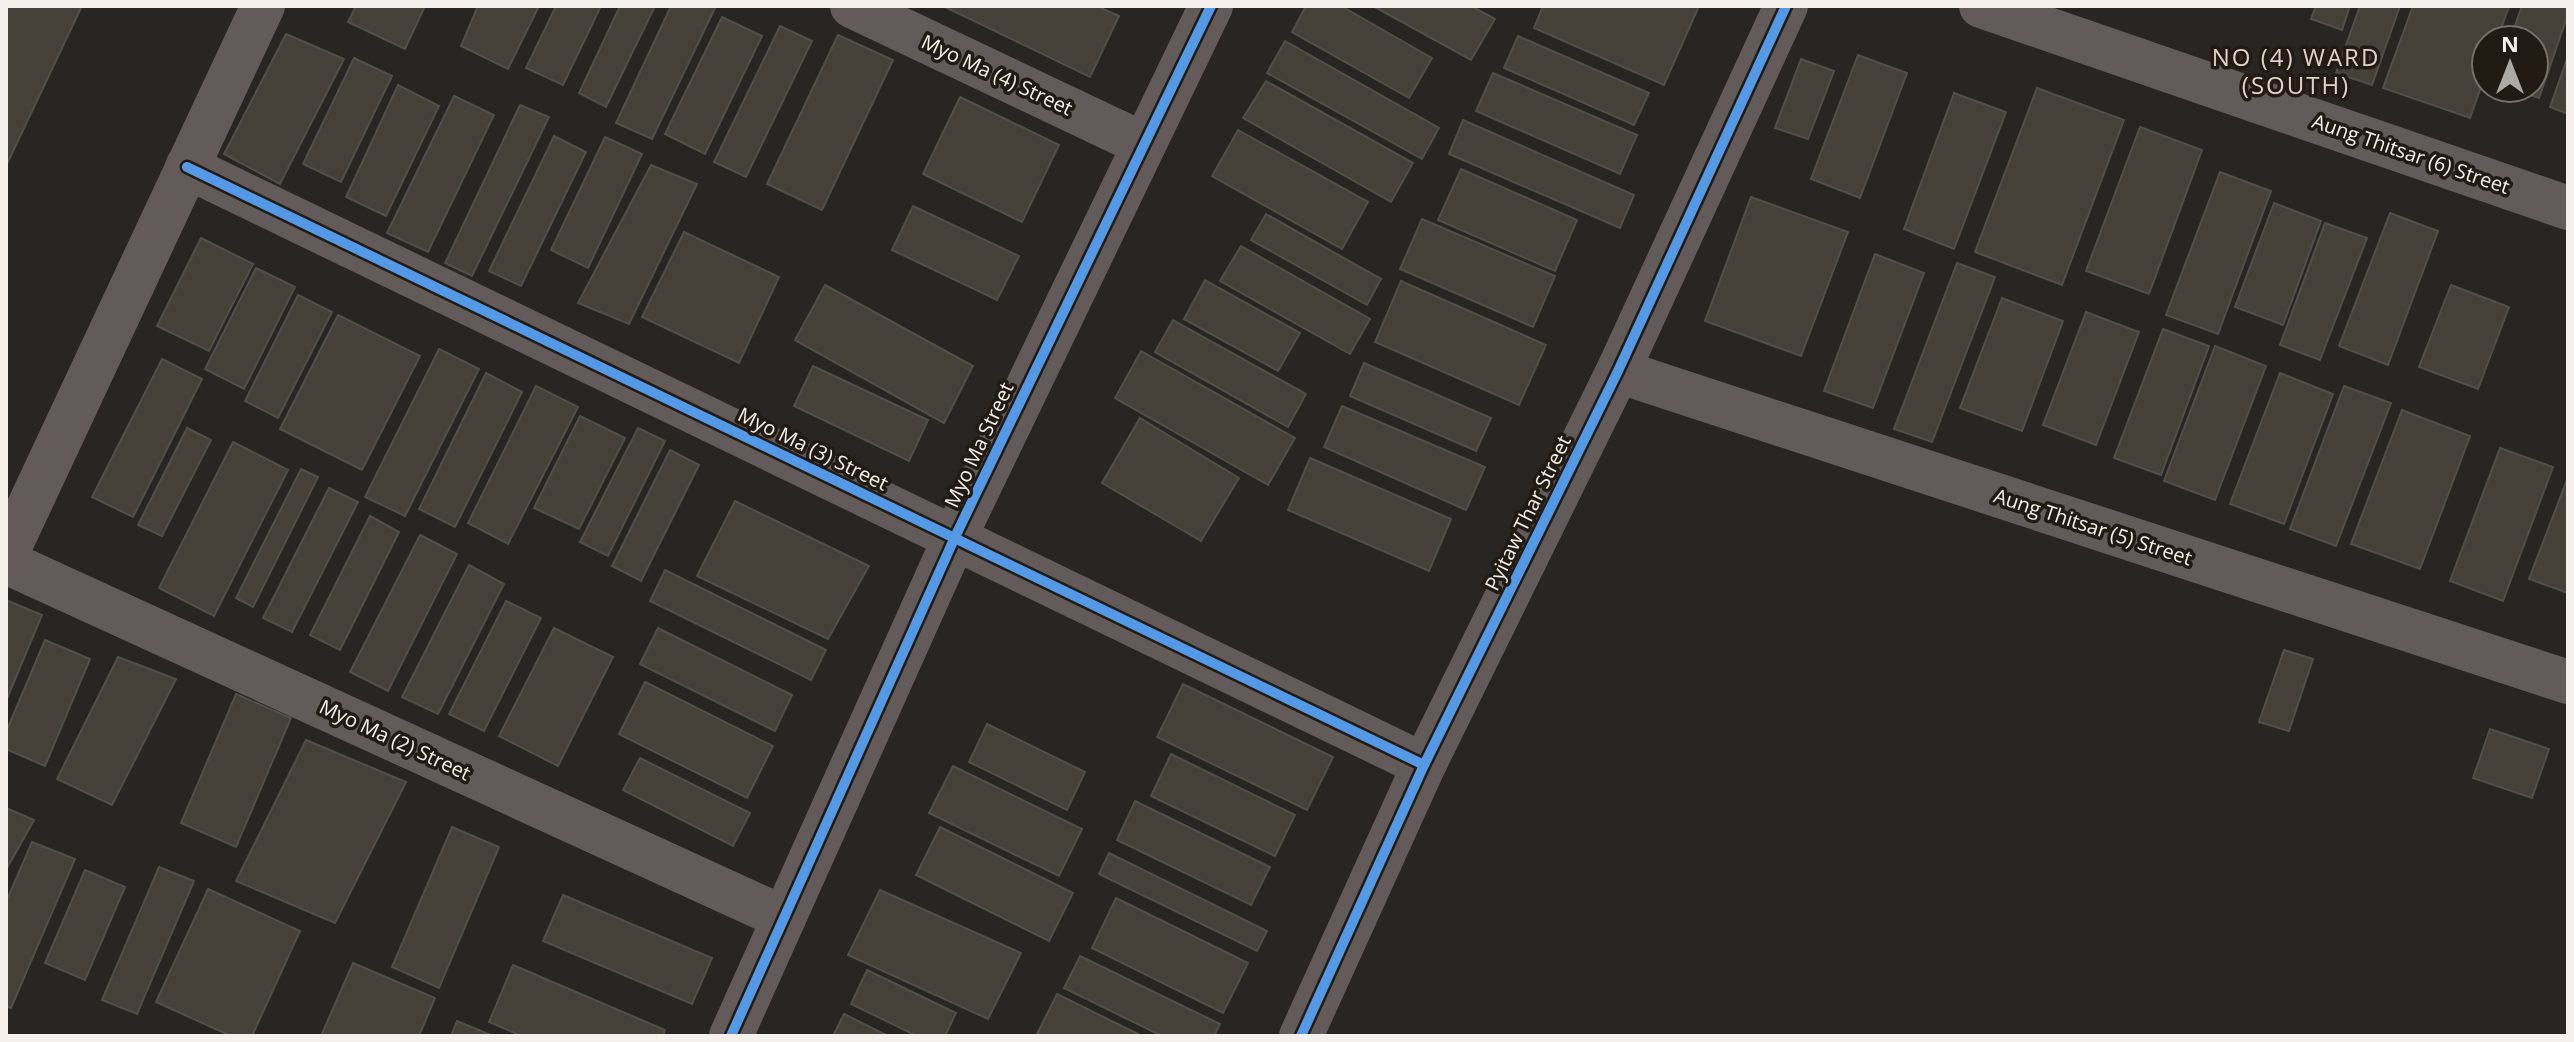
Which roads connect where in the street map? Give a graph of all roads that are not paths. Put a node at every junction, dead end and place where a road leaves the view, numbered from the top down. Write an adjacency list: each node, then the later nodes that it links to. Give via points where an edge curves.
1 (263, 6): 7 (street)
2 (852, 6): 6 (street, Myo Ma (4) Street)
3 (1211, 6): 6 (street, Myo Ma Street)
4 (1786, 6): 9 (street, Pyitaw Thar Street)
5 (1981, 6): 8 (street, Aung Thitsar (6) Street)
6 (1143, 144): 10 (street, Myo Ma Street)
7 (187, 167): 10 (street, Myo Ma (3) Street); 11 (street)
8 (2568, 208)
9 (1618, 371): 13 (street, Aung Thitsar (5) Street); 14 (street, Pyitaw Thar Street)
10 (955, 537): 14 (street, Myo Ma (3) Street); 15 (street, Myo Ma Street)
11 (6, 555)
12 (6, 562): 15 (street, Myo Ma (2) Street)
13 (2568, 682)
14 (1424, 765): 17 (street, Pyitaw Thar Street)
15 (784, 918): 16 (street, Myo Ma Street)
16 (731, 1036)
17 (1301, 1036)

